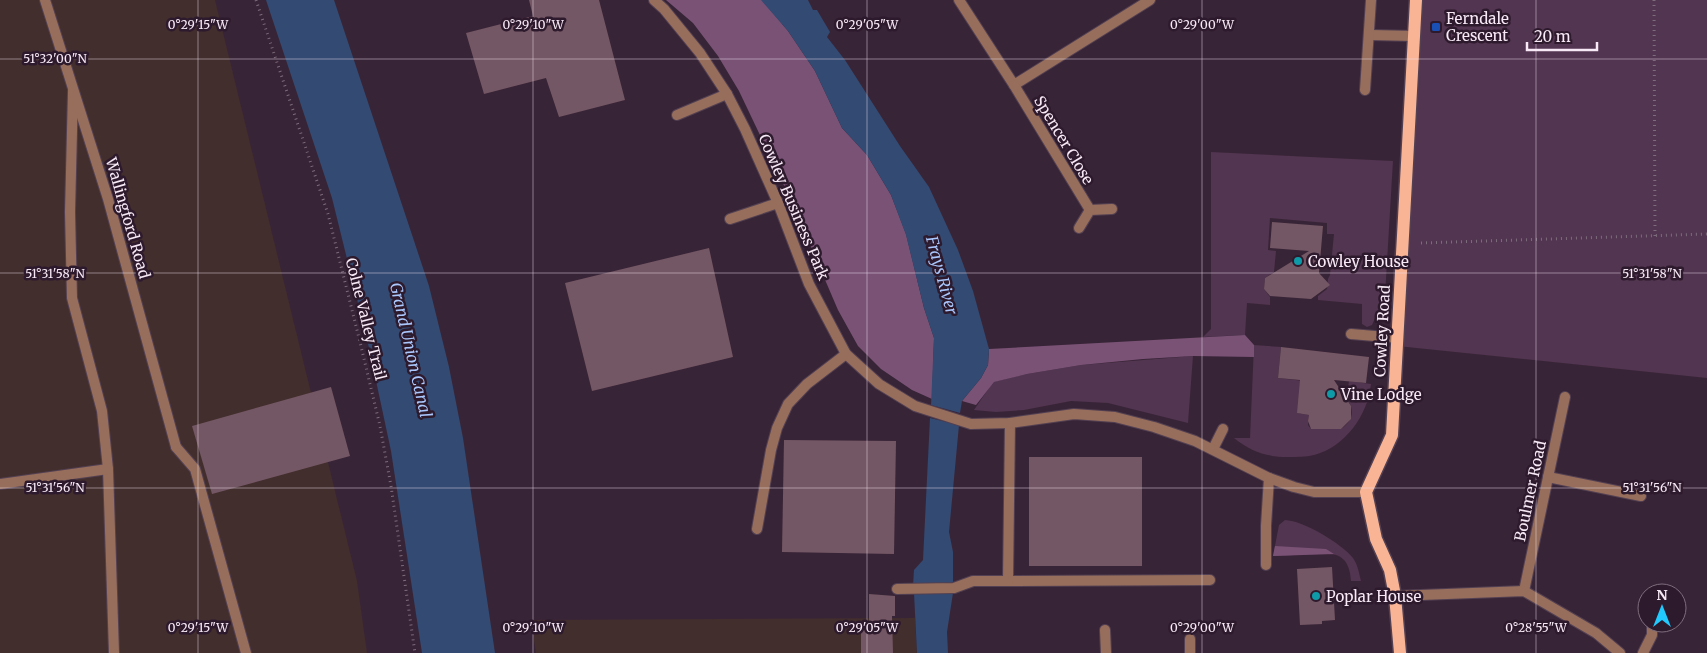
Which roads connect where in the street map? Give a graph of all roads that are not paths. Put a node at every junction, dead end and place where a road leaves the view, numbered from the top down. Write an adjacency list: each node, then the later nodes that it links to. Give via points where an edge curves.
1 (45, 0): 10 (street, Wallingford Road)
2 (654, 0): 12 (street, Cowley Business Park, via 700,53)
3 (958, 0): 9 (street)
4 (1150, 0): 9 (street)
5 (1371, 0): 7 (street)
6 (1416, 0): 8 (main road, Cowley Road)
7 (1370, 35): 8 (street); 11 (street)
8 (1415, 36): 20 (main road, Cowley Road)
9 (1014, 85): 16 (street, Spencer Close)
10 (73, 88): 26 (street, via 72,298 102,411); 43 (street, Wallingford Road, via 108,199 176,446 195,469)
11 (1365, 90)
12 (727, 94): 13 (street); 14 (street, Cowley Business Park)
13 (677, 115)
14 (778, 203): 17 (street); 21 (street, Cowley Business Park, via 809,284)
15 (1112, 209): 16 (street)
16 (1090, 210): 18 (street)
17 (730, 219)
18 (1079, 228)
19 (1352, 334): 20 (street)
20 (1398, 338): 30 (main road, Cowley Road, via 1392,435)
21 (846, 354): 23 (street, Cowley Business Park, via 879,384 922,409 971,424); 32 (street, via 807,384 788,404 771,450)
22 (1565, 397): 27 (street, Boulmer Road)
23 (1010, 423): 25 (street, via 1074,414 1115,417); 34 (street)
24 (1223, 429): 25 (street)
25 (1213, 449): 28 (street)
26 (108, 469): 29 (street); 42 (street)
27 (1548, 477): 31 (street); 37 (street, Boulmer Road)
28 (1269, 478): 30 (street, via 1314,492); 33 (street)
29 (0, 484)
30 (1366, 492): 38 (main road, via 1376,539 1390,570)
31 (1641, 496)
32 (757, 529)
33 (1266, 565)
34 (1008, 580): 35 (street); 36 (street, via 973,581 954,588)
35 (1210, 580)
36 (897, 589)
37 (1524, 591): 38 (street); 47 (street, via 1596,633)
38 (1395, 596): 46 (main road)
39 (1105, 630): 44 (street)
40 (1652, 633): 48 (street)
41 (1190, 639): 45 (street)
42 (114, 653)
43 (246, 653)
44 (1106, 653)
45 (1190, 653)
46 (1400, 653)
47 (1620, 653)
48 (1643, 653)

